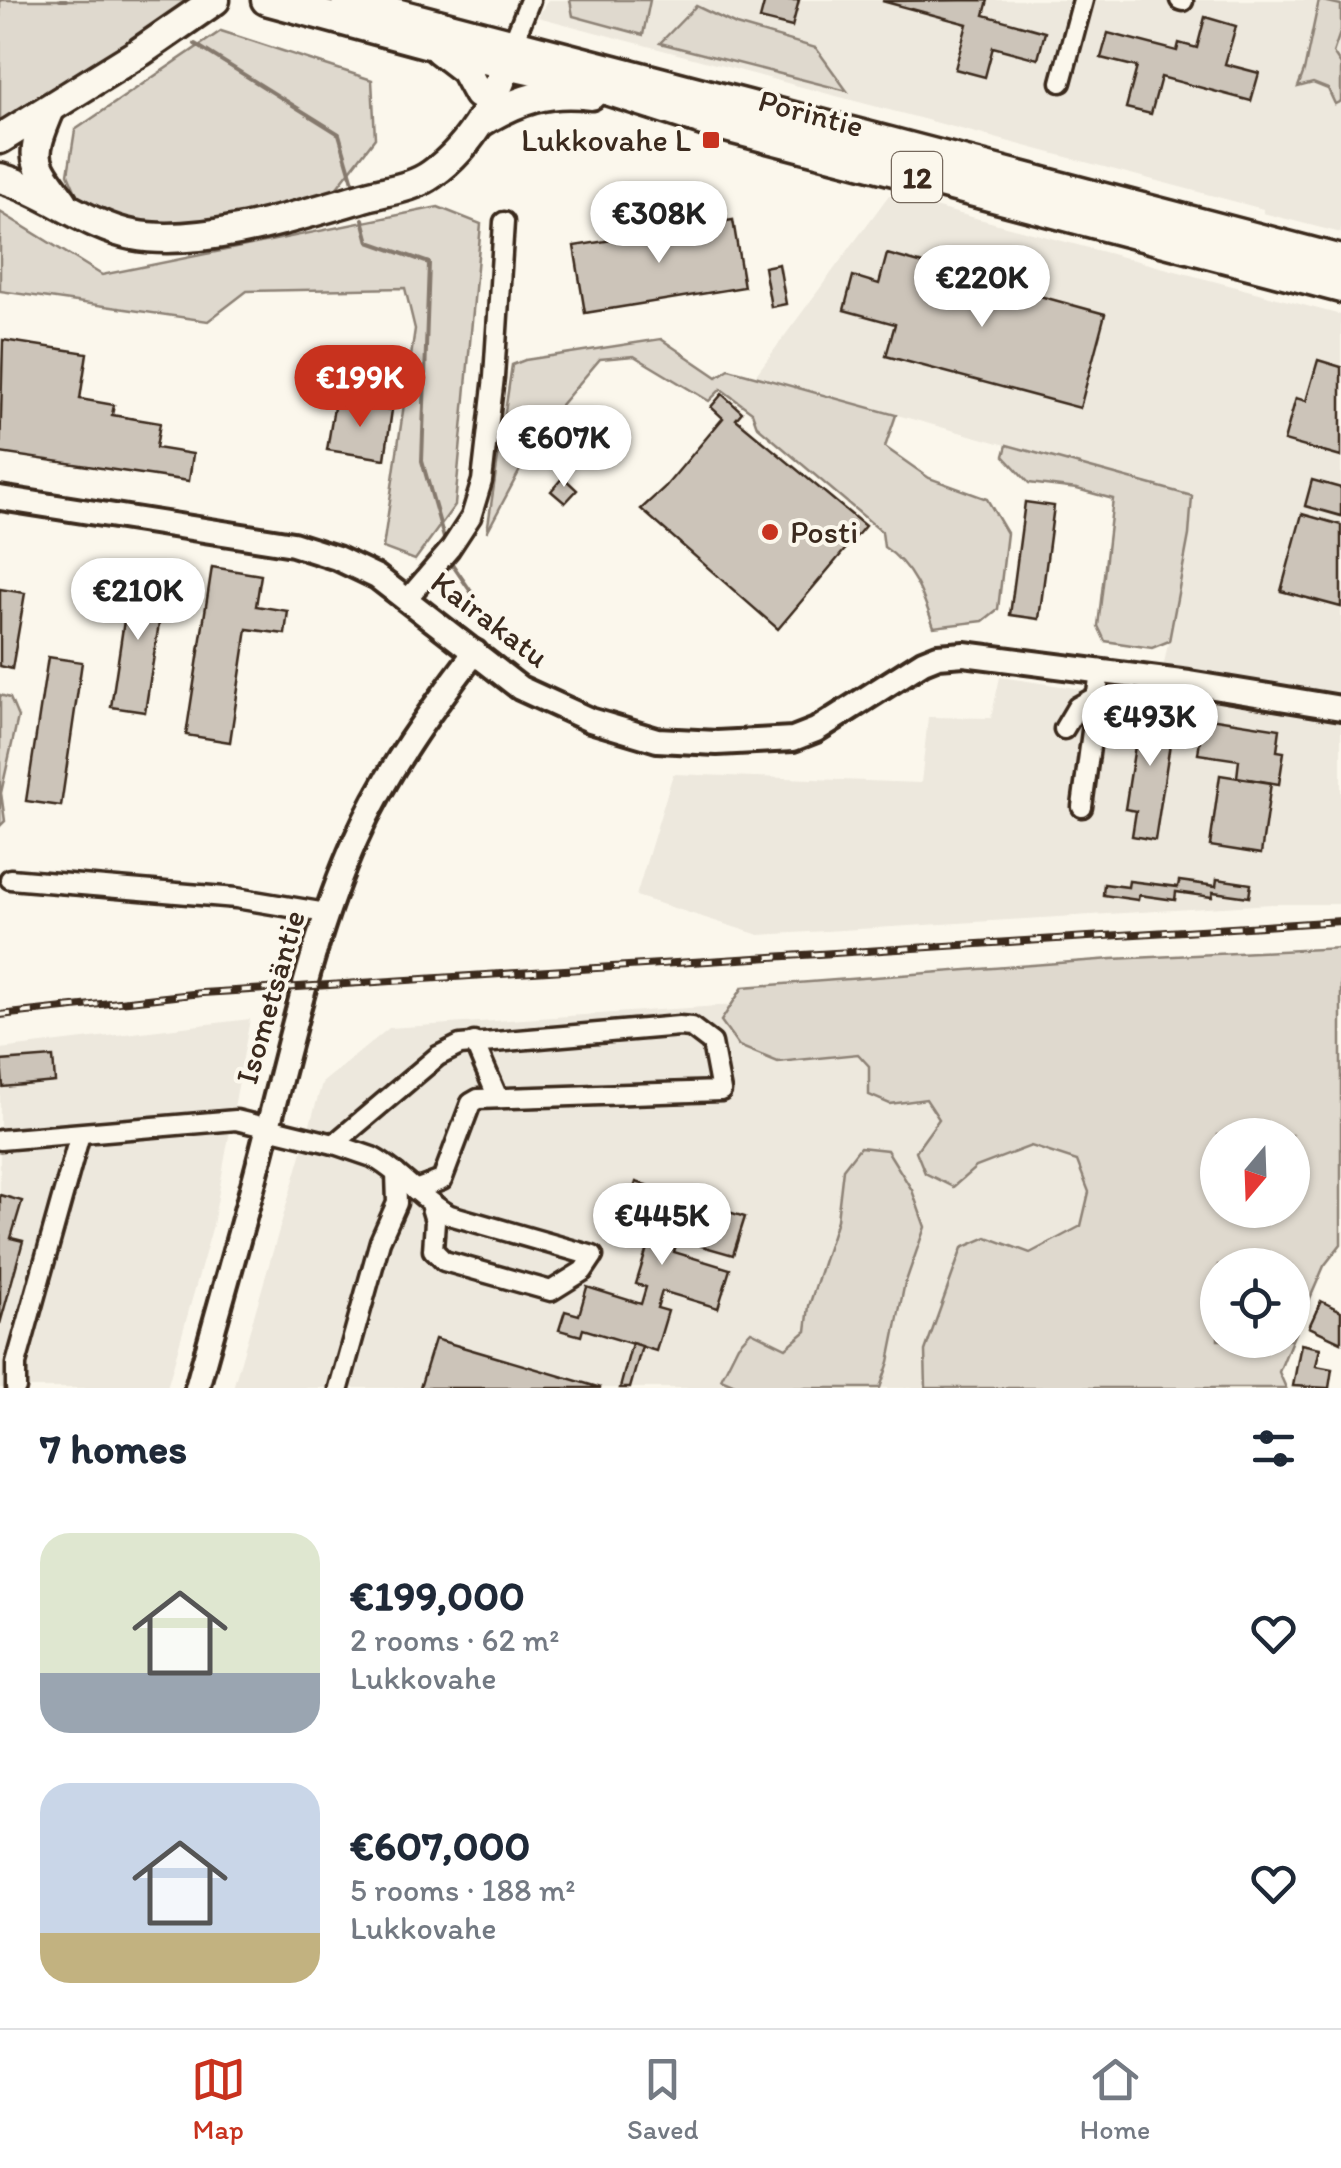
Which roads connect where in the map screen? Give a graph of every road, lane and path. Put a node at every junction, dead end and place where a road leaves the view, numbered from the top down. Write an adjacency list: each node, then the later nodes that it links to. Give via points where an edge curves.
1 (215, 0): 11 (highway)
2 (266, 0): 6 (highway, Porintie / 12)
3 (346, 0): 7 (highway, Porintie / 12)
4 (530, 0): 7 (street)
5 (1084, 0): 8 (street)
6 (430, 43): 7 (highway, Porintie / 12); 9 (highway, via 465,70)
7 (504, 57): 9 (highway); 10 (highway, Porintie / 12); 12 (highway); 18 (highway, Porintie / 12)
8 (1061, 82)
9 (478, 94): 15 (highway, via 434,155)
10 (641, 103): 12 (highway, via 580,94 532,97); 19 (highway, Porintie / 12)
11 (50, 110): 13 (highway); 16 (highway, via 36,143 37,166)
12 (480, 123): 15 (highway, via 430,176)
13 (0, 139)
14 (0, 178): 16 (highway)
15 (378, 193): 16 (highway, via 190,238 119,231)
16 (64, 204)
17 (504, 222): 21 (street, via 482,481 471,517)
18 (1341, 260)
19 (1341, 288)
20 (0, 498): 21 (main road, Kairakatu, via 293,544 364,570)
21 (408, 598): 22 (main road, Kairakatu)
22 (474, 652): 23 (main road, Kairakatu, via 520,688 590,720 658,740 717,744 816,730 938,656); 29 (main road, Isometsäntie, via 387,780)
23 (1100, 671): 24 (street); 25 (main road, Kairakatu)
24 (1096, 696): 26 (street, via 1077,707); 27 (street)
25 (1341, 708)
26 (1064, 728)
27 (1082, 807)
28 (10, 879): 29 (street, via 236,898)
29 (326, 914): 32 (main road, Isometsäntie)
30 (474, 1042): 31 (street); 31 (street, via 691,1028 712,1043 721,1090); 35 (street, via 438,1056)
31 (498, 1098): 37 (street, via 471,1103 442,1180)
32 (268, 1127): 33 (street, via 229,1120); 35 (street); 40 (main road, Isometsäntie)
33 (80, 1134): 34 (street); 39 (street, via 16,1364)
34 (0, 1140)
35 (334, 1144): 36 (street)
36 (396, 1173): 37 (street); 41 (street, via 397,1203)
37 (414, 1190): 38 (street)
38 (430, 1204): 38 (street, via 433,1250 444,1261 552,1292 593,1256)
39 (16, 1388)
40 (197, 1388)
41 (339, 1388)

